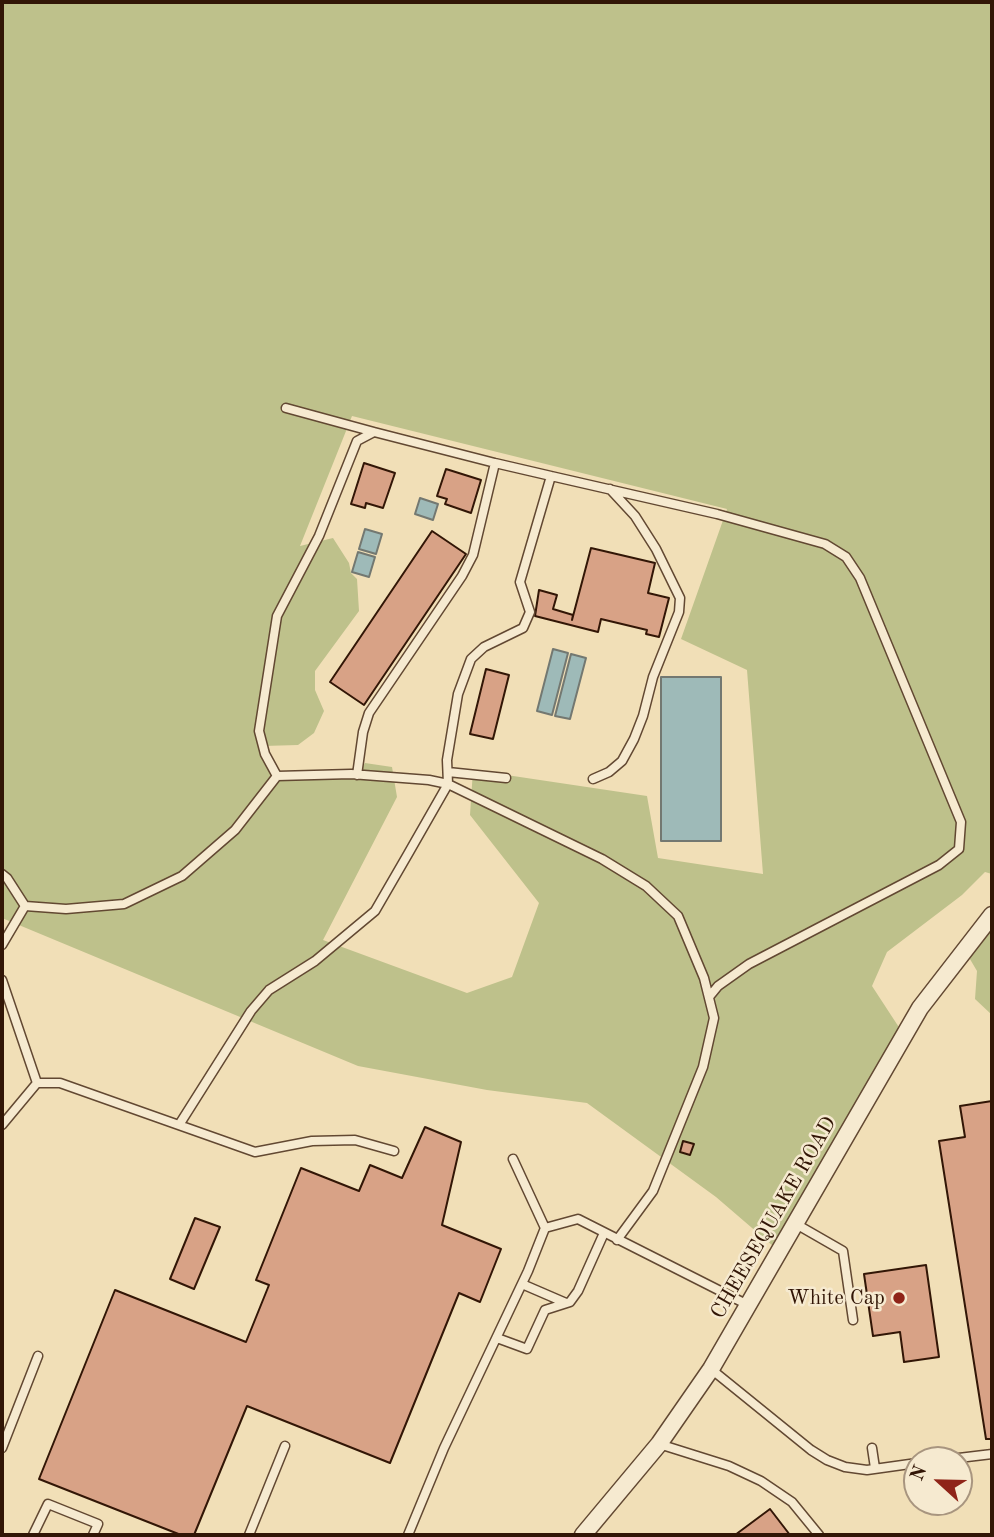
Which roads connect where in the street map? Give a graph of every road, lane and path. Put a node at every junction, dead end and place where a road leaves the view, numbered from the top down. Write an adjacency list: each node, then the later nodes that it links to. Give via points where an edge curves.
1 (286, 408): 2 (lane)
2 (374, 432): 3 (lane); 8 (lane, via 358,440 319,536 277,616 259,731)
3 (495, 463): 4 (lane); 7 (lane, via 473,555 369,713)
4 (551, 476): 5 (lane); 6 (lane, via 520,582 530,612 523,628 484,647 471,659 458,694)
5 (610, 489): 10 (lane, via 635,516 680,598 634,739 622,761); 17 (lane, via 825,544 846,557 860,578 961,822 959,849 939,865 749,964)
6 (447, 772): 9 (lane); 11 (lane)
7 (357, 775): 8 (lane); 11 (lane)
8 (277, 776): 13 (lane, via 235,830 182,876 124,904 66,909)
9 (506, 778)
10 (593, 779)
11 (448, 785): 17 (lane, via 601,859 646,886 678,916); 20 (lane, via 375,911 315,961 269,990)
12 (2, 874): 13 (lane)
13 (25, 906): 15 (lane)
14 (992, 915): 23 (street, CHEESEQUAKE ROAD, via 920,1009)
15 (2, 945)
16 (2, 980): 18 (lane)
17 (709, 997): 26 (lane, via 714,1018 703,1067 653,1191)
18 (37, 1083): 19 (lane); 20 (lane, via 60,1083)
19 (2, 1125)
20 (179, 1125): 21 (lane, via 255,1152 312,1141 355,1140)
21 (394, 1151)
22 (513, 1159): 24 (lane)
23 (796, 1224): 29 (street, CHEESEQUAKE ROAD); 30 (lane, via 843,1251)
24 (545, 1228): 25 (lane, via 578,1219); 27 (lane)
25 (604, 1233): 26 (lane); 28 (lane, via 578,1291)
26 (617, 1240): 29 (lane)
27 (522, 1283): 28 (lane); 31 (lane)
28 (566, 1303): 31 (lane, via 545,1310 527,1349)
29 (748, 1305): 33 (street, CHEESEQUAKE ROAD)
30 (853, 1320)
31 (497, 1338): 45 (lane)
32 (38, 1356): 36 (lane)
33 (711, 1369): 34 (street, CHEESEQUAKE ROAD); 41 (lane, via 811,1450 845,1467)
34 (659, 1444): 46 (street, CHEESEQUAKE ROAD); 47 (lane, via 761,1481 792,1502)
35 (285, 1446): 44 (lane)
36 (2, 1448)
37 (872, 1448): 41 (lane)
38 (992, 1454): 39 (lane)
39 (973, 1456)
40 (903, 1465): 41 (lane)
41 (875, 1468)
42 (33, 1535): 43 (lane, via 48,1504 98,1524)
43 (93, 1535)
44 (249, 1535)
45 (408, 1535)
46 (583, 1535)
47 (819, 1535)

